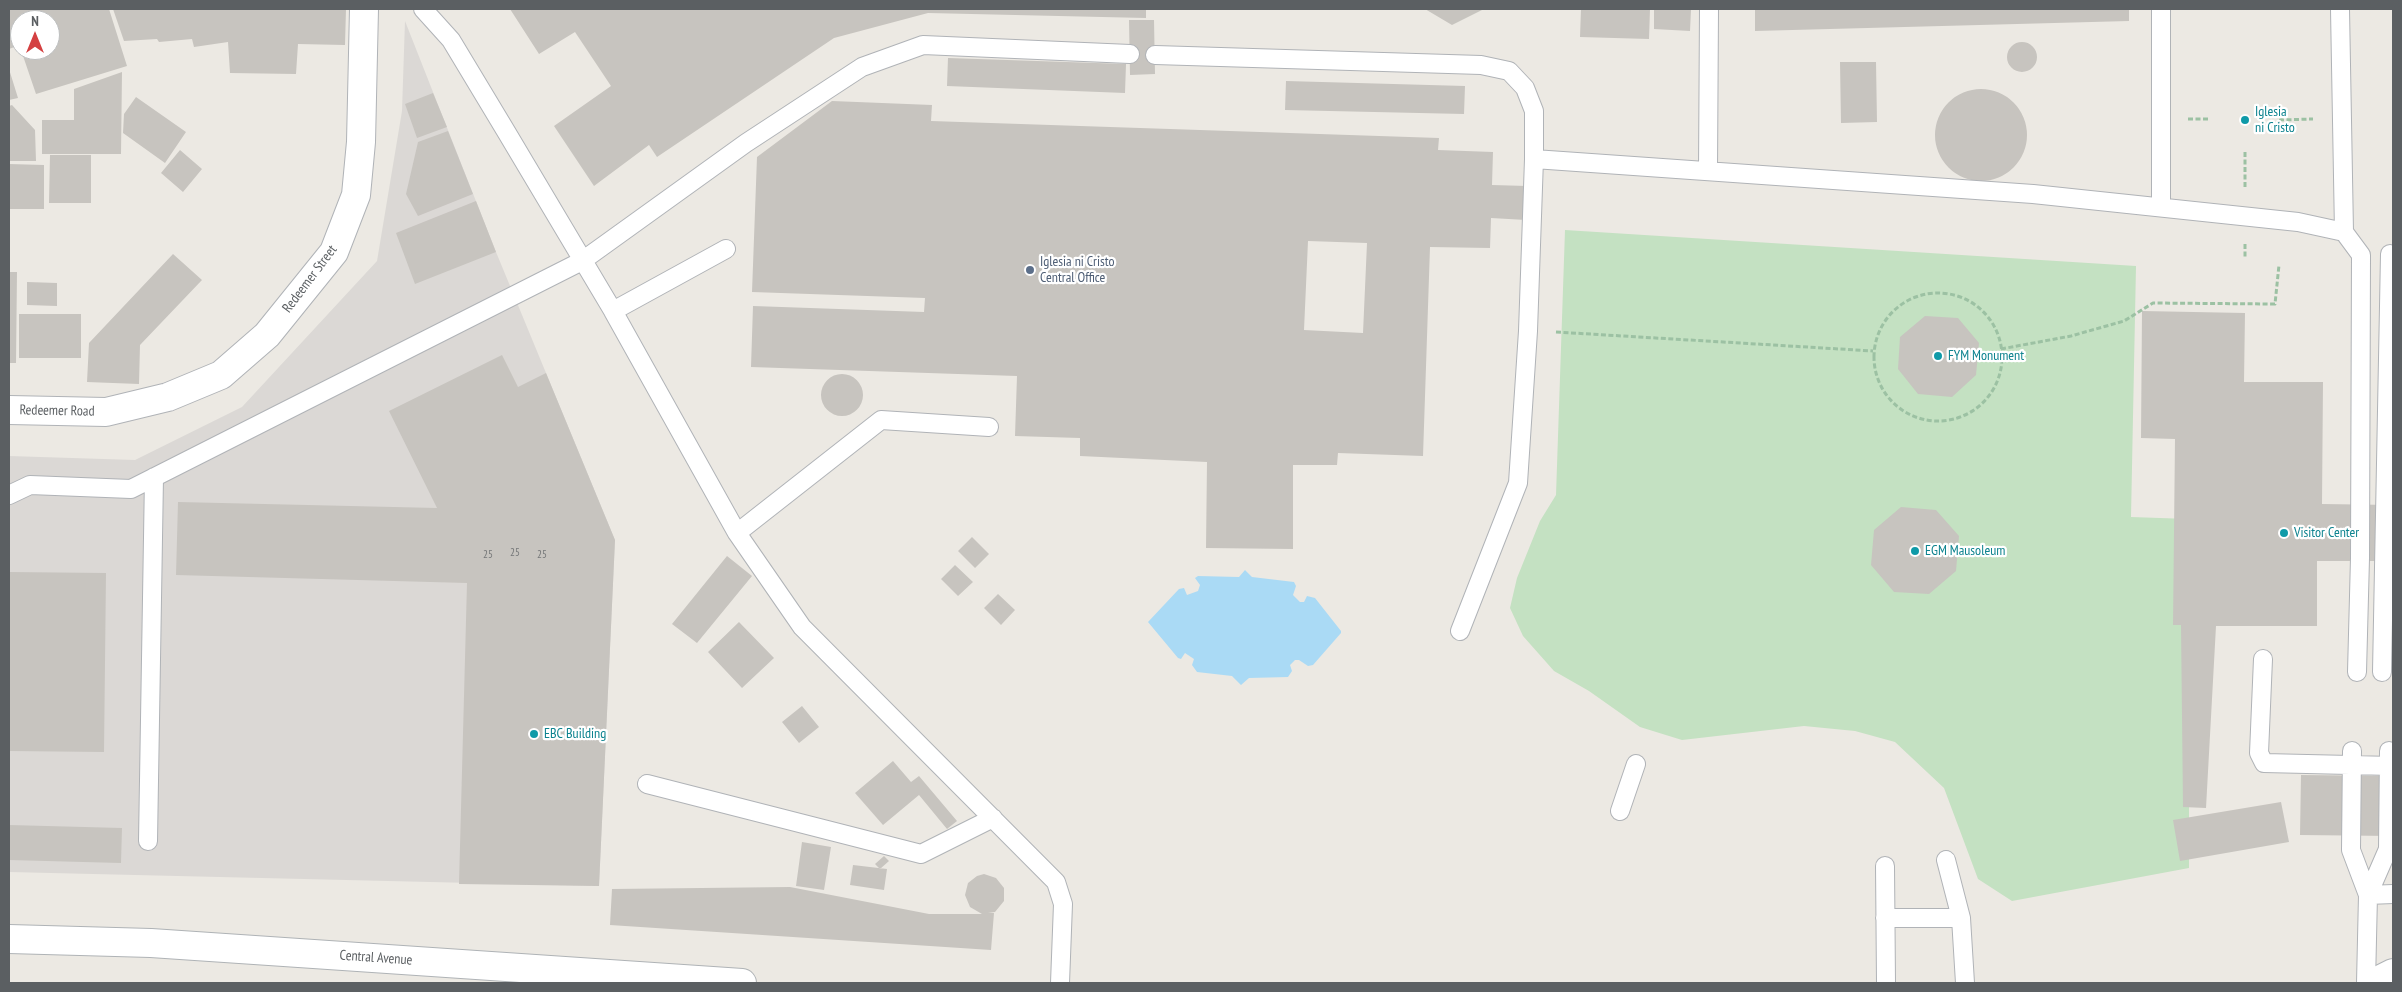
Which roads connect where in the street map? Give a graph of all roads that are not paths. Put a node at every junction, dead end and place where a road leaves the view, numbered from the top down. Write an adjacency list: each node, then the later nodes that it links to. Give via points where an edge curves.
1 (364, 9): 18 (main road, Redeemer Street, via 361,142 356,195 334,252 267,335 220,375 168,397)
2 (424, 9): 15 (lane, via 451,40)
3 (1709, 9): 9 (lane)
4 (2161, 9): 10 (lane)
5 (2340, 9): 11 (lane)
6 (1130, 54): 15 (lane, via 923,45 862,67 746,144)
7 (1156, 55): 8 (lane, via 1481,65 1509,71 1525,88 1534,111)
8 (1534, 159): 9 (lane); 23 (lane, via 1518,483)
9 (1708, 171): 10 (lane)
10 (2161, 206): 11 (lane, via 2298,222)
11 (2344, 232): 14 (lane)
12 (726, 249): 16 (lane)
13 (2392, 254): 14 (lane); 25 (lane)
14 (2361, 255): 26 (lane)
15 (582, 261): 16 (lane); 20 (lane)
16 (613, 311): 22 (lane)
17 (9, 410): 18 (main road, Redeemer Road)
18 (106, 412)
19 (989, 427): 22 (lane, via 881,420)
20 (154, 477): 21 (lane, via 131,488 30,485); 33 (lane)
21 (9, 495)
22 (737, 532): 32 (lane, via 802,627)
23 (1460, 631)
24 (2263, 659): 27 (lane, via 2259,753 2264,763)
25 (2386, 662)
26 (2357, 672)
27 (2352, 759): 28 (lane); 36 (lane, via 2351,850)
28 (2390, 761): 36 (lane, via 2388,849)
29 (1636, 764): 31 (lane)
30 (647, 784): 32 (lane, via 921,854)
31 (1620, 811)
32 (993, 818): 45 (lane, via 1056,882 1063,904)
33 (148, 841)
34 (1946, 860): 39 (lane)
35 (1886, 866): 38 (lane)
36 (2368, 894): 37 (lane); 48 (lane)
37 (2393, 894)
38 (1886, 918): 39 (lane); 46 (lane)
39 (1961, 918): 47 (lane)
40 (9, 938): 42 (main road, Central Avenue, via 151,943)
41 (2393, 973): 49 (main road)
42 (547, 977): 43 (main road, Central Avenue)
43 (609, 978): 44 (main road, Central Avenue)
44 (742, 983)
45 (1060, 983)
46 (1886, 983)
47 (1965, 983)
48 (2366, 983)
49 (2373, 983)

